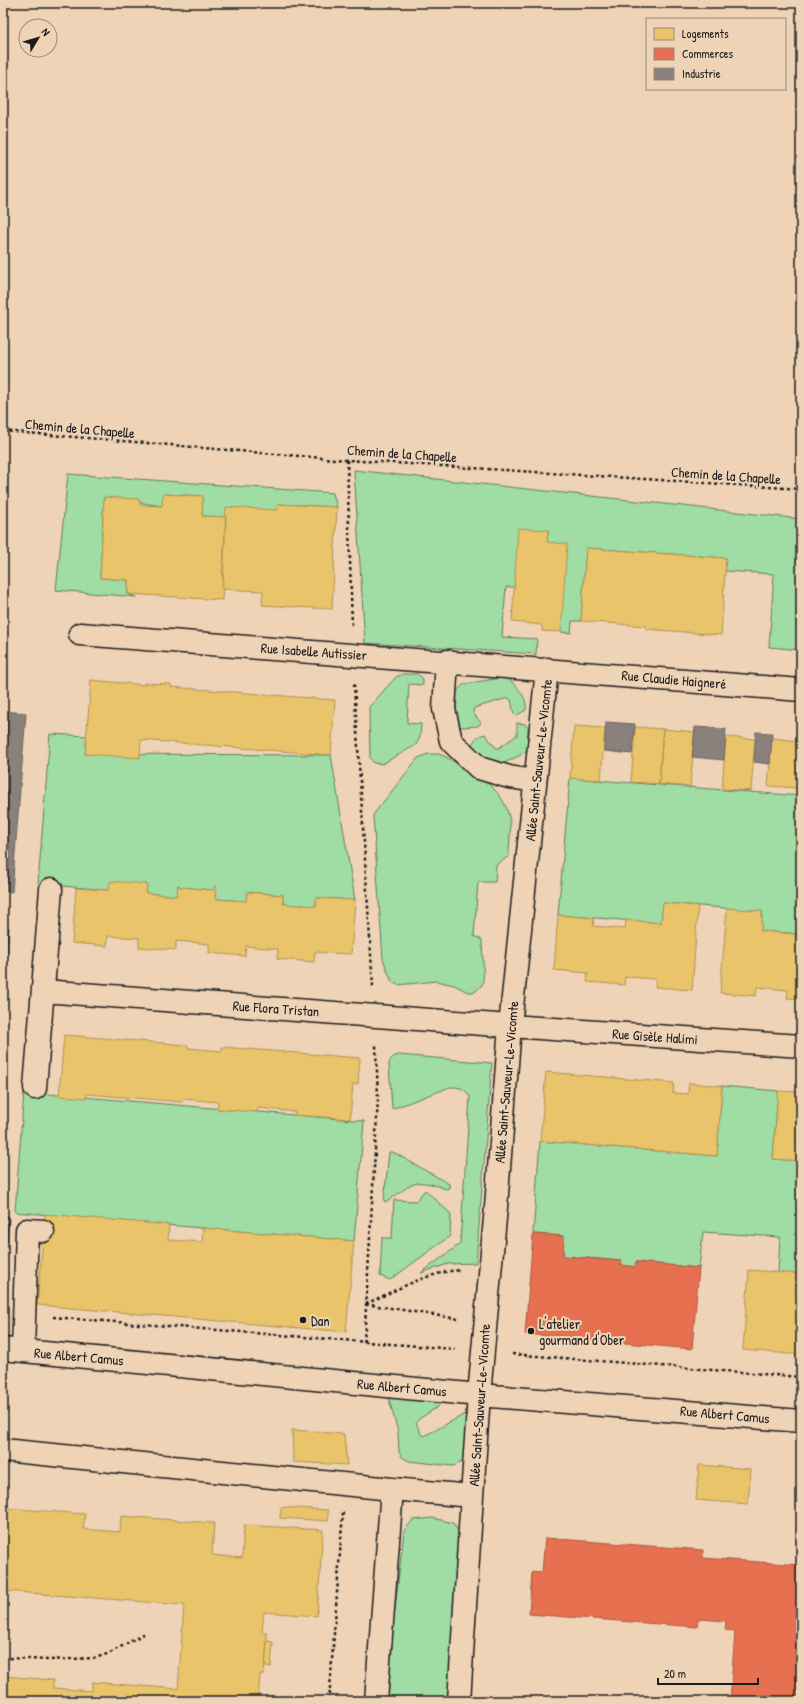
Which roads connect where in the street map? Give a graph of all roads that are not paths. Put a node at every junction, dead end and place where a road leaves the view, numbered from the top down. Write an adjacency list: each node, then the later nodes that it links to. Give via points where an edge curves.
1 (80, 634): 2 (street, Rue Isabelle Autissier)
2 (447, 661): 3 (street, Rue Isabelle Autissier); 5 (street, via 444,709 451,741 479,768 509,777)
3 (547, 669): 4 (street, Rue Claudie Haigneré); 5 (street, Allée Saint-Sauveur-Le-Vicomte)
4 (801, 690)
5 (536, 781): 8 (street, Allée Saint-Sauveur-Le-Vicomte)
6 (51, 889): 7 (street)
7 (43, 991): 8 (street, Rue Flora Tristan); 10 (street)
8 (510, 1026): 9 (street, Rue Gisèle Halimi); 13 (street, Allée Saint-Sauveur-Le-Vicomte)
9 (801, 1046)
10 (35, 1088)
11 (44, 1231): 12 (street, via 27,1230 24,1314)
12 (13, 1350): 13 (street, Rue Albert Camus)
13 (479, 1395): 14 (street, Rue Albert Camus); 17 (street, Allée Saint-Sauveur-Le-Vicomte)
14 (801, 1421)
15 (3, 1450): 16 (street, Allée Saint-Sauveur-Le-Vicomte)
16 (392, 1489): 17 (street, Allée Saint-Sauveur-Le-Vicomte); 18 (street)
17 (472, 1496): 19 (street, Allée Saint-Sauveur-Le-Vicomte)
18 (376, 1701)
19 (459, 1701)

